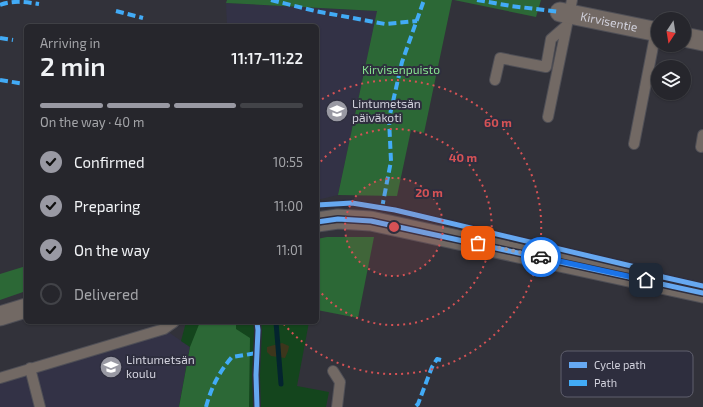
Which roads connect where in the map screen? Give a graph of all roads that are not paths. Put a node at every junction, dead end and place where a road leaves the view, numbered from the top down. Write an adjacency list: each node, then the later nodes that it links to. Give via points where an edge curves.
1 (567, 13): 2 (street, Kirvisentie); 6 (lane, via 551,39 546,67 500,58); 7 (lane)
2 (651, 30)
3 (691, 38): 4 (street)
4 (703, 41)
5 (653, 52): 9 (lane)
6 (495, 80)
7 (548, 117)
8 (703, 135): 10 (lane)
9 (634, 144)
10 (701, 147)
11 (319, 222): 12 (street, via 338,219 371,221)
12 (703, 293)
13 (24, 309): 14 (street)
14 (0, 316)
15 (171, 324): 16 (lane, via 164,329)
16 (30, 368): 18 (lane); 19 (lane)
17 (333, 371): 20 (lane, via 340,382)
18 (2, 376)
19 (40, 407)
20 (337, 407)

